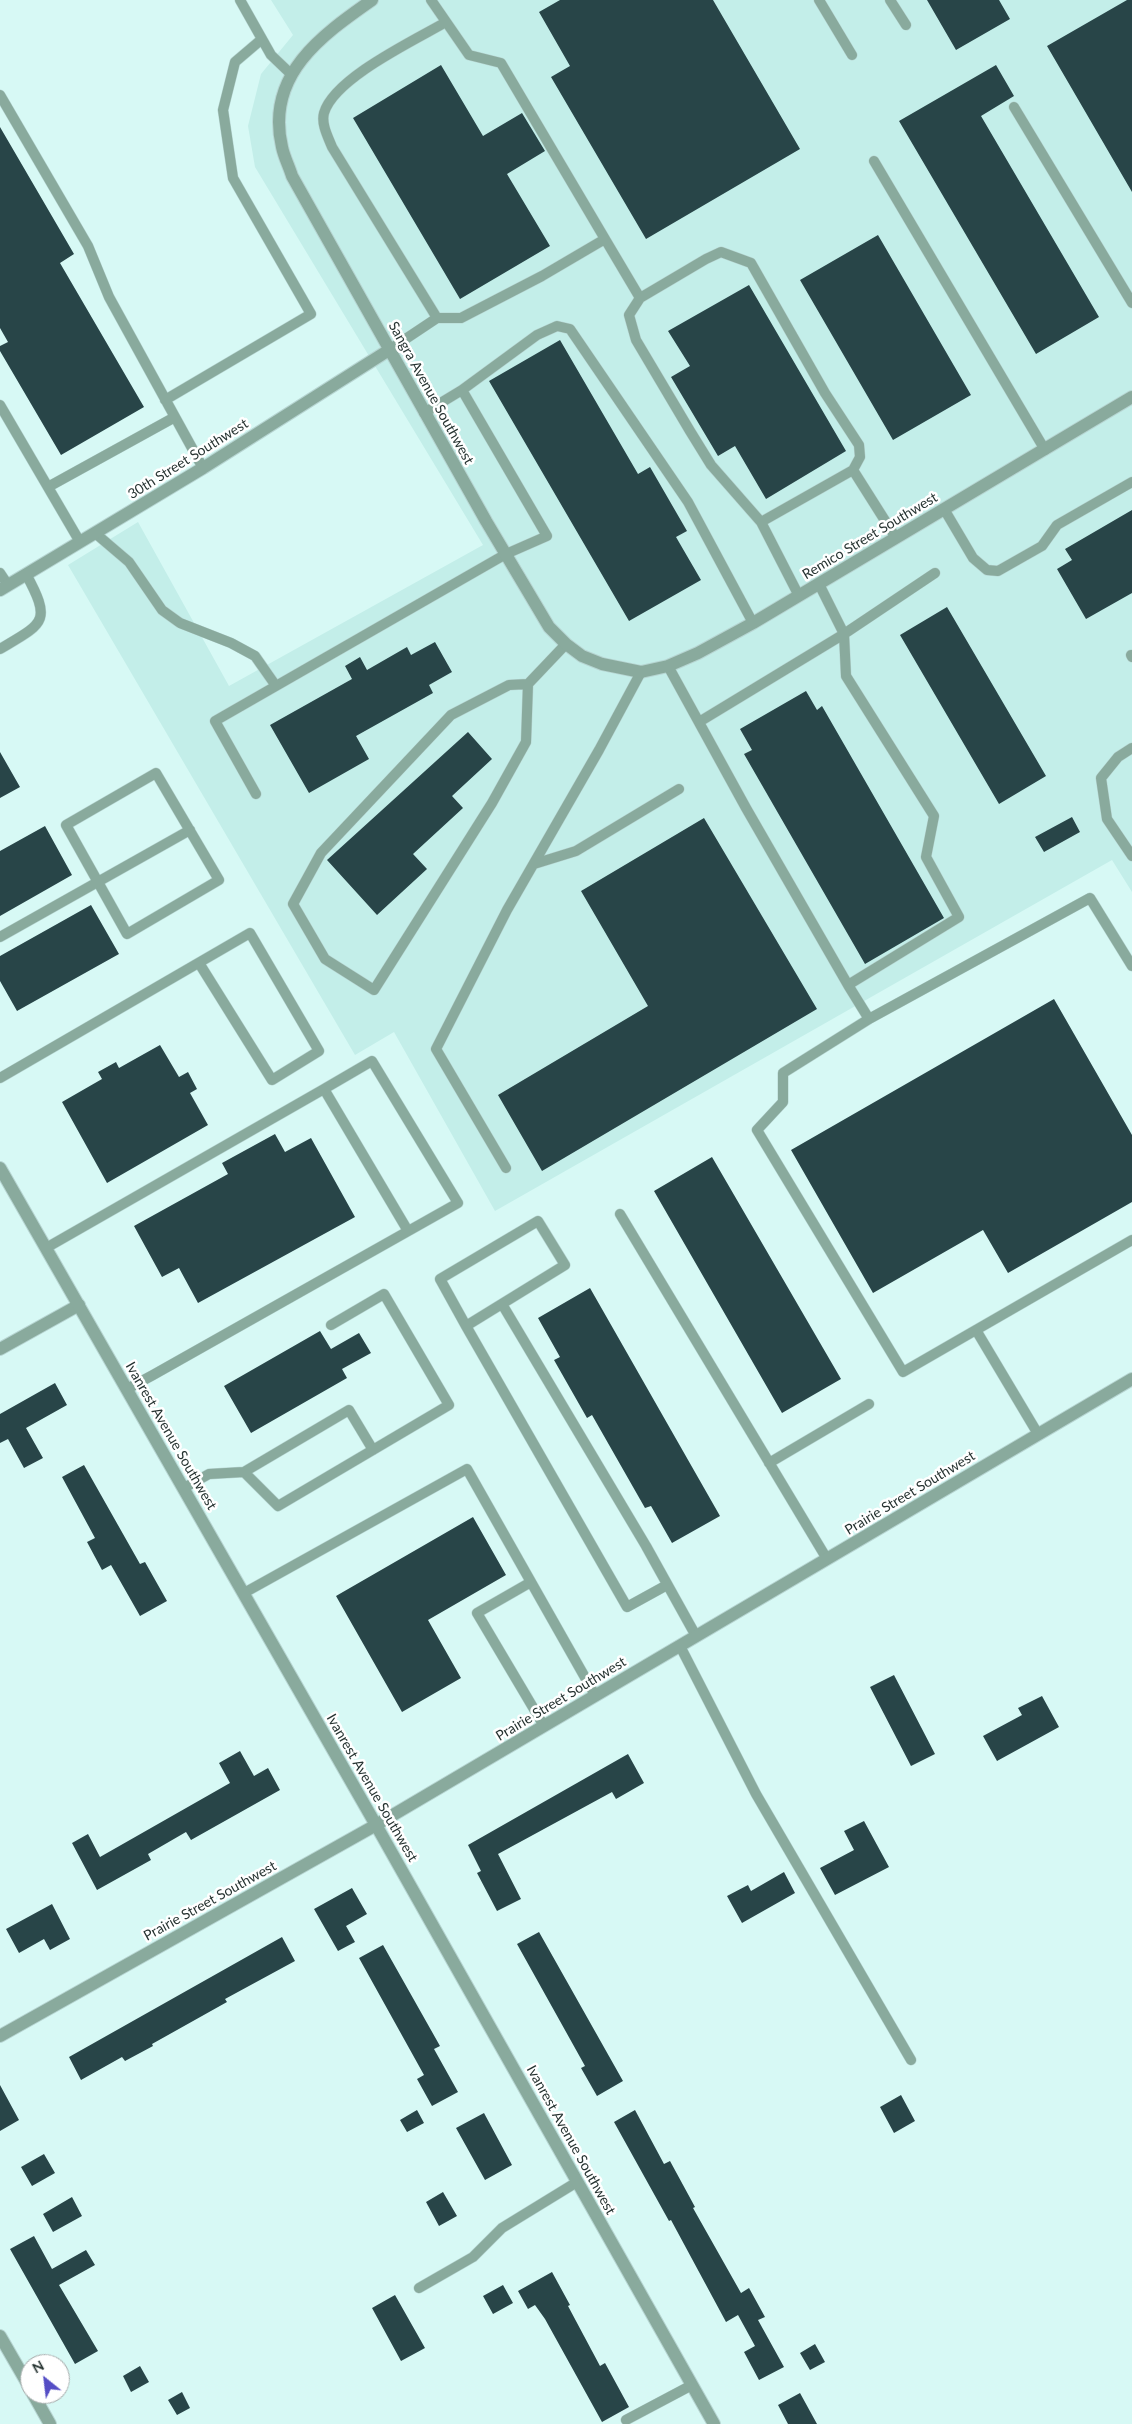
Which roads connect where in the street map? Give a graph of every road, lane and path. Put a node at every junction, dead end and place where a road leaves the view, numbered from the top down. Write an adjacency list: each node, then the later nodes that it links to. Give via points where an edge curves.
1 (240, 0): 8 (lane)
2 (372, 0): 10 (street, Sangra Avenue Southwest, via 329,30 303,55)
3 (431, 0): 6 (lane)
4 (819, 0): 9 (lane)
5 (890, 0): 7 (lane)
6 (446, 22): 14 (lane, via 469,55 501,63); 17 (lane, via 367,68 337,92 324,114 325,130 332,147)
7 (906, 25)
8 (262, 39): 10 (lane, via 272,55); 21 (lane, via 235,62 223,110 233,178 311,314)
9 (852, 55)
10 (291, 74): 18 (street, Sangra Avenue Southwest, via 280,120 282,146 292,176)
11 (0, 95): 21 (lane, via 88,246 109,297)
12 (1014, 107): 16 (lane)
13 (874, 161): 25 (lane)
14 (604, 239): 15 (lane); 17 (lane, via 461,318)
15 (640, 298): 27 (lane, via 721,252 751,263 825,393 859,444 860,458); 31 (lane, via 629,315 636,340 711,465)
16 (1132, 303)
17 (437, 318): 18 (lane)
18 (389, 350): 23 (street, Sangra Avenue Southwest); 26 (street, 30th Street Southwest)
19 (462, 390): 23 (lane); 35 (lane, via 547,536); 42 (lane, via 537,335 557,326 570,329 688,502)
20 (1132, 398): 25 (street, Remico Street Southwest)
21 (165, 400): 24 (lane)
22 (0, 405): 29 (lane)
23 (424, 413): 35 (street, Sangra Avenue Southwest)
24 (174, 417): 26 (lane); 29 (lane)
25 (1045, 450): 30 (street, Remico Street Southwest)
26 (203, 468): 32 (street, 30th Street Southwest)
27 (853, 470): 31 (lane); 33 (lane)
28 (1132, 482): 30 (lane, via 1057,525 1042,546 998,571 988,570 973,558)
29 (48, 487): 34 (lane)
30 (944, 510): 33 (street, Remico Street Southwest)
31 (761, 522): 41 (lane)
32 (95, 533): 34 (street, 30th Street Southwest); 50 (lane, via 129,562 162,610 180,623 255,656)
33 (896, 538): 39 (street, Remico Street Southwest)
34 (80, 542): 38 (street, 30th Street Southwest)
35 (506, 554): 44 (street, Sangra Avenue Southwest, via 549,627); 50 (lane)
36 (0, 573): 40 (lane)
37 (935, 573): 43 (lane)
38 (26, 574): 40 (street, 30th Street Southwest); 45 (lane, via 40,601 41,618 32,630)
39 (820, 584): 41 (street, Remico Street Southwest); 43 (lane)
40 (4, 588)
41 (799, 596): 42 (street, Remico Street Southwest)
42 (753, 623): 46 (street, Remico Street Southwest)
43 (844, 634): 51 (lane); 62 (lane, via 846,676 934,816 926,857 960,917)
44 (566, 644): 47 (street, Sangra Avenue Southwest, via 582,656); 49 (lane)
45 (0, 649)
46 (668, 666): 48 (street, Remico Street Southwest); 51 (lane)
47 (612, 667): 48 (street, Remico Street Southwest)
48 (641, 672): 57 (lane)
49 (528, 684): 49 (lane, via 526,742 492,803 374,990 324,958 293,904 321,853 451,715 509,685)
50 (276, 686): 54 (lane, via 215,721)
51 (699, 722): 62 (lane)
52 (1132, 748): 56 (lane, via 1118,756 1101,778 1107,818)
53 (679, 789): 57 (lane, via 576,850)
54 (256, 794)
55 (190, 830): 58 (lane); 58 (lane, via 219,880 127,934); 58 (lane, via 156,773 148,777 66,824)
56 (1132, 856)
57 (534, 864): 67 (lane, via 506,910 436,1049)
58 (98, 882): 59 (lane)
59 (0, 937)
60 (199, 963): 60 (lane, via 250,933 319,1051 272,1080); 64 (lane)
61 (1132, 966): 63 (lane, via 1090,898)
62 (848, 985): 63 (lane)
63 (869, 1019): 76 (lane, via 782,1073 782,1102 757,1130 903,1372)
64 (0, 1078)
65 (324, 1089): 69 (lane); 69 (lane, via 372,1061 458,1203); 71 (lane)
66 (0, 1168): 71 (street, Ivanrest Avenue Southwest)
67 (506, 1168)
68 (620, 1214): 83 (lane)
69 (408, 1231): 79 (lane)
70 (1132, 1240): 76 (lane)
71 (46, 1248): 73 (street, Ivanrest Avenue Southwest)
72 (502, 1304): 75 (lane); 75 (lane, via 565,1265 538,1221 440,1279); 88 (lane)
73 (79, 1305): 77 (street); 79 (street, Ivanrest Avenue Southwest)
74 (331, 1325): 82 (lane, via 384,1294 449,1405)
75 (466, 1326): 88 (lane, via 627,1607)
76 (976, 1330): 81 (lane)
77 (0, 1348)
78 (1132, 1379): 81 (street, Prairie Street Southwest)
79 (127, 1389): 85 (street, Ivanrest Avenue Southwest)
80 (869, 1404): 83 (lane)
81 (1038, 1434): 86 (street, Prairie Street Southwest)
82 (373, 1450): 84 (lane, via 278,1506); 84 (lane, via 349,1410)
83 (769, 1463): 86 (lane)
84 (244, 1472): 85 (lane, via 209,1474)
85 (184, 1488): 89 (street, Ivanrest Avenue Southwest)
86 (826, 1559): 90 (street, Prairie Street Southwest)
87 (531, 1582): 89 (lane, via 467,1469); 92 (lane); 93 (lane, via 477,1613)
88 (667, 1585): 90 (lane)
89 (244, 1593): 94 (street, Ivanrest Avenue Southwest)
90 (696, 1636): 91 (street, Prairie Street Southwest)
91 (680, 1646): 92 (street, Prairie Street Southwest); 96 (lane, via 756,1794)
92 (595, 1695): 93 (street, Prairie Street Southwest)
93 (544, 1726): 94 (street, Prairie Street Southwest)
94 (376, 1825): 95 (street, Prairie Street Southwest); 97 (street, Ivanrest Avenue Southwest)
95 (0, 2036)
96 (911, 2060)
97 (577, 2182): 98 (lane, via 502,2228 473,2257); 101 (street, Ivanrest Avenue Southwest)
98 (419, 2288)
99 (0, 2336): 100 (street)
100 (20, 2371)
101 (692, 2385): 103 (lane); 105 (street, Ivanrest Avenue Southwest)
102 (39, 2404): 104 (street)
103 (626, 2420)
104 (50, 2424)
105 (714, 2424)

